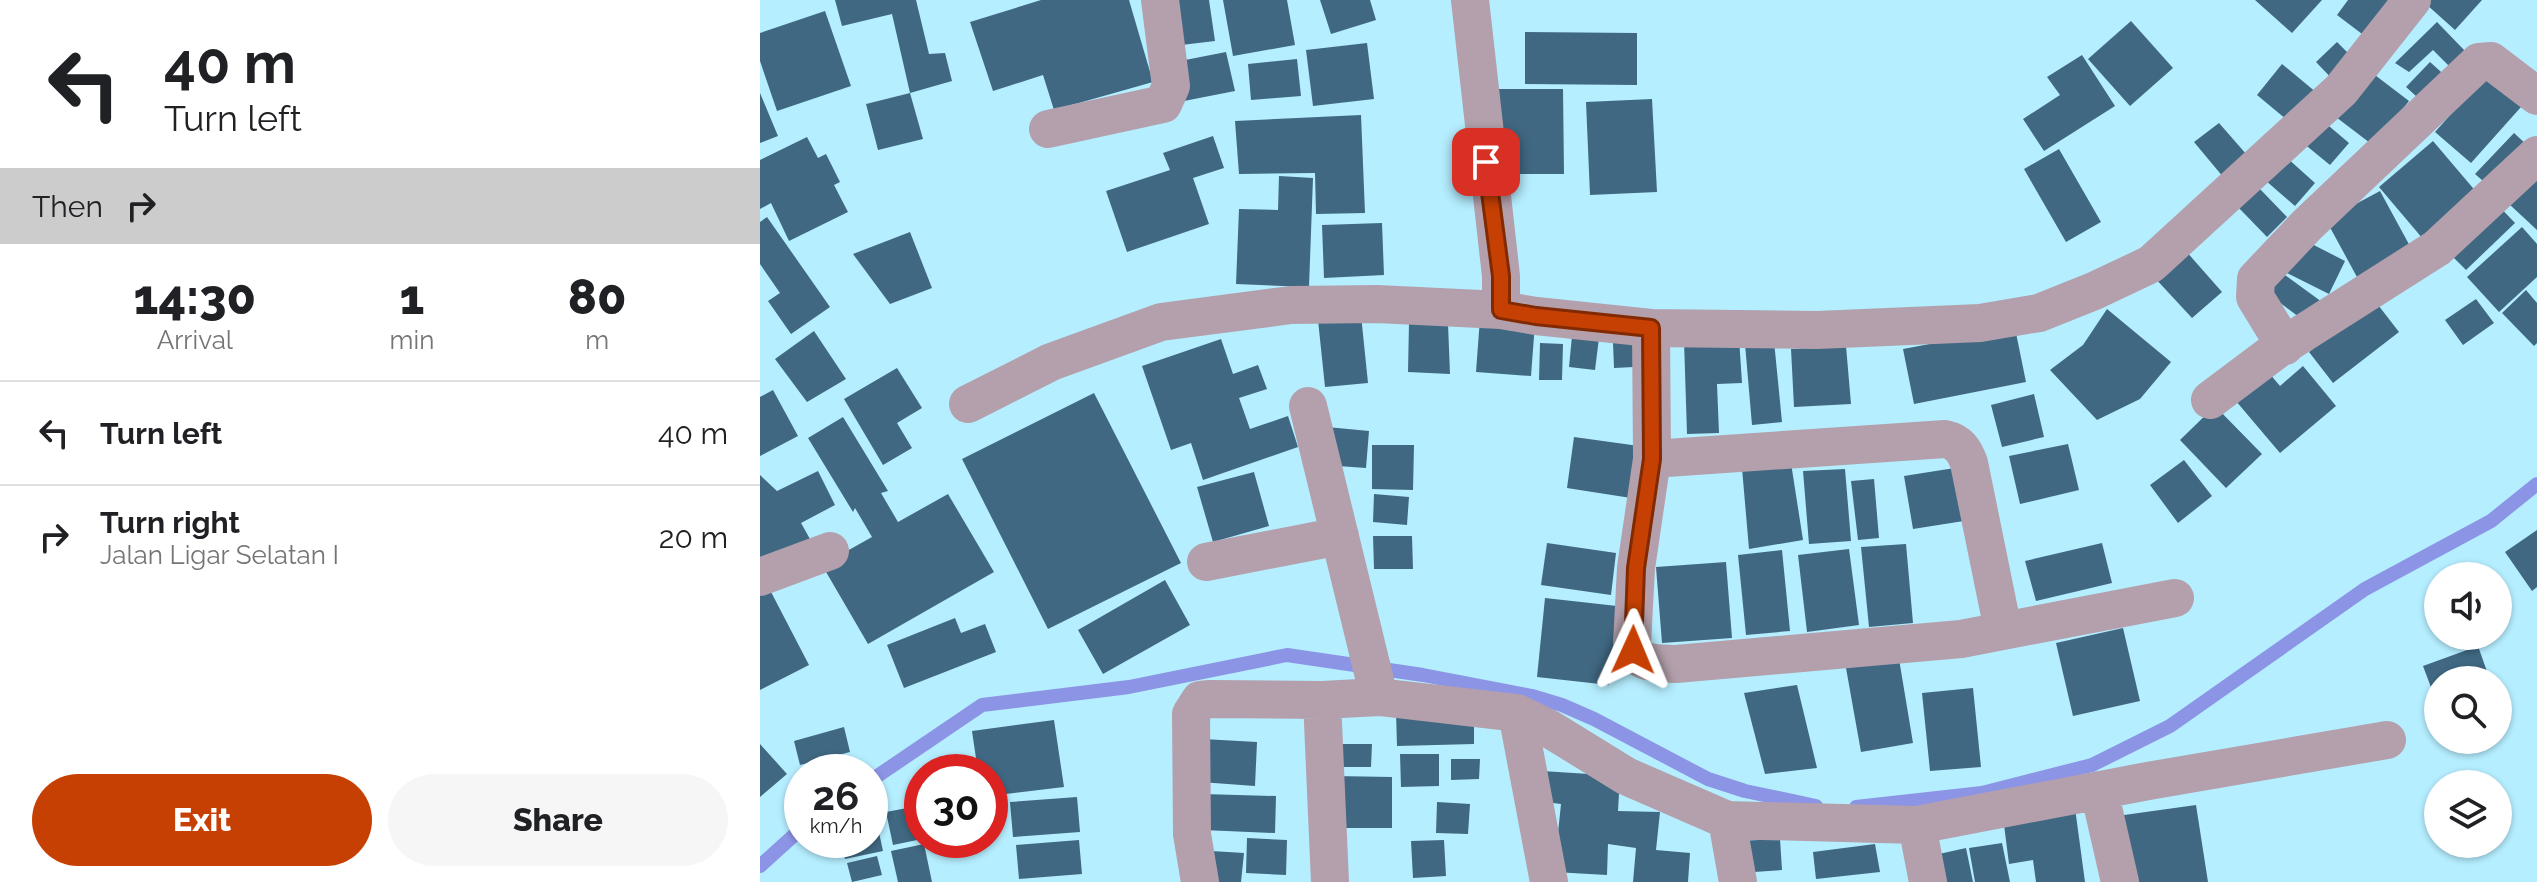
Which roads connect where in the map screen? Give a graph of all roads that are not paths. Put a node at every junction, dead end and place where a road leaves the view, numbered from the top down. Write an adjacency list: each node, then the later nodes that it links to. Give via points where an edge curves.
1 (1160, 0): 5 (street, via 1171,86 1163,104)
2 (1470, 0): 7 (street)
3 (2412, 0): 8 (street, via 2322,109 2151,264 2094,291 2039,313 1980,323 1817,330)
4 (2537, 96): 9 (street, via 2491,61 2479,62 2307,225 2256,279 2255,297)
5 (1048, 129)
6 (2537, 155): 9 (street, via 2437,248)
7 (1501, 310): 8 (street); 11 (street, via 1291,305 1161,322 1051,362)
8 (1651, 328): 13 (street)
9 (2285, 346): 10 (street)
10 (2210, 400)
11 (968, 404)
12 (1308, 406): 14 (street)
13 (1652, 459): 19 (street, via 1953,441 1969,463); 19 (street, via 1636,568 1632,644 1646,662 1676,664 1961,639)
14 (1340, 536): 16 (street); 20 (street)
15 (830, 551): 17 (street)
16 (1206, 562)
17 (760, 577)
18 (2175, 598): 19 (street)
19 (2003, 630)
20 (1379, 697): 21 (street); 22 (street)
21 (1322, 700): 27 (street, via 1210,699 1195,706 1192,834); 28 (street)
22 (1517, 713): 25 (street, via 1626,776); 29 (street)
23 (2387, 740): 24 (street)
24 (2099, 790): 26 (street); 32 (street)
25 (1727, 820): 26 (street); 30 (street)
26 (1917, 825): 31 (street)
27 (1200, 882)
28 (1330, 882)
29 (1549, 882)
30 (1738, 882)
31 (1928, 882)
32 (2120, 882)

